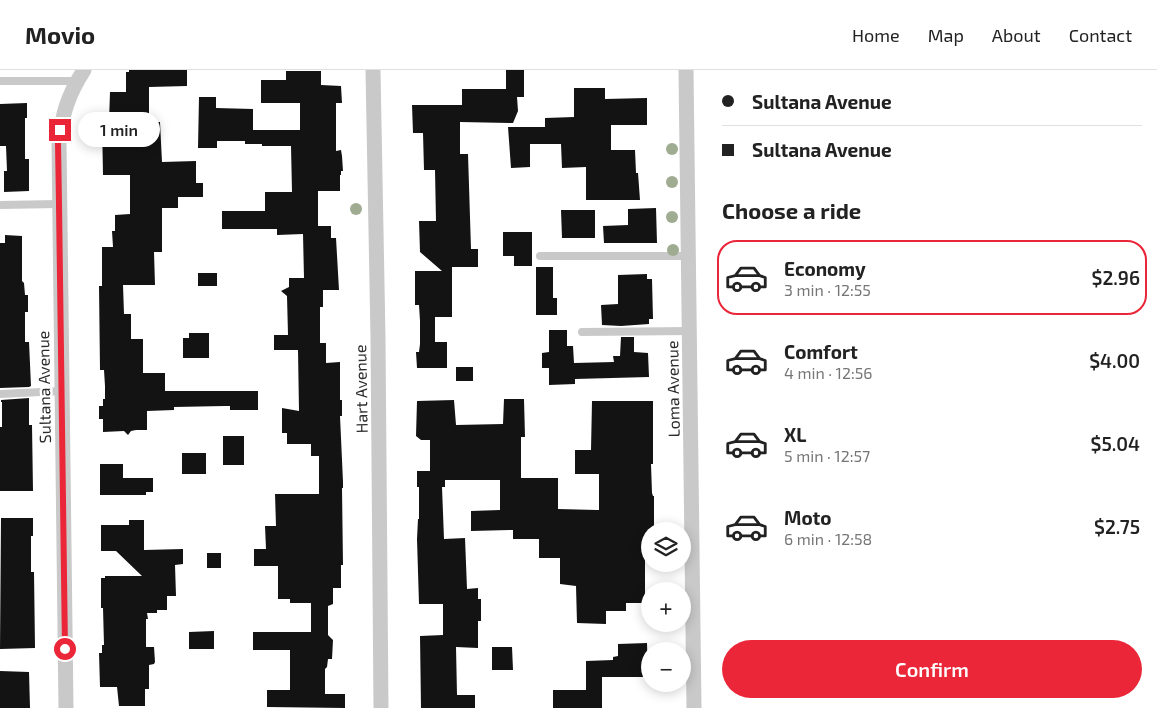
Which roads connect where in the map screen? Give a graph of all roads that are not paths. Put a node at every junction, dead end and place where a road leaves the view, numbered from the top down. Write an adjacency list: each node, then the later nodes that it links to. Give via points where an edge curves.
1 (373, 70): 14 (street, Hart Avenue)
2 (686, 70): 8 (street, Loma Avenue)
3 (80, 75): 4 (lane); 5 (street, Sultana Avenue, via 62,117 58,143)
4 (0, 80)
5 (59, 204): 6 (lane); 11 (street, Sultana Avenue)
6 (0, 205)
7 (540, 256): 8 (lane)
8 (688, 256): 9 (street, Loma Avenue)
9 (689, 331): 10 (lane); 15 (street, Loma Avenue)
10 (582, 332)
11 (62, 391): 12 (lane); 13 (street, Sultana Avenue)
12 (0, 394)
13 (66, 708)
14 (381, 708)
15 (694, 708)

